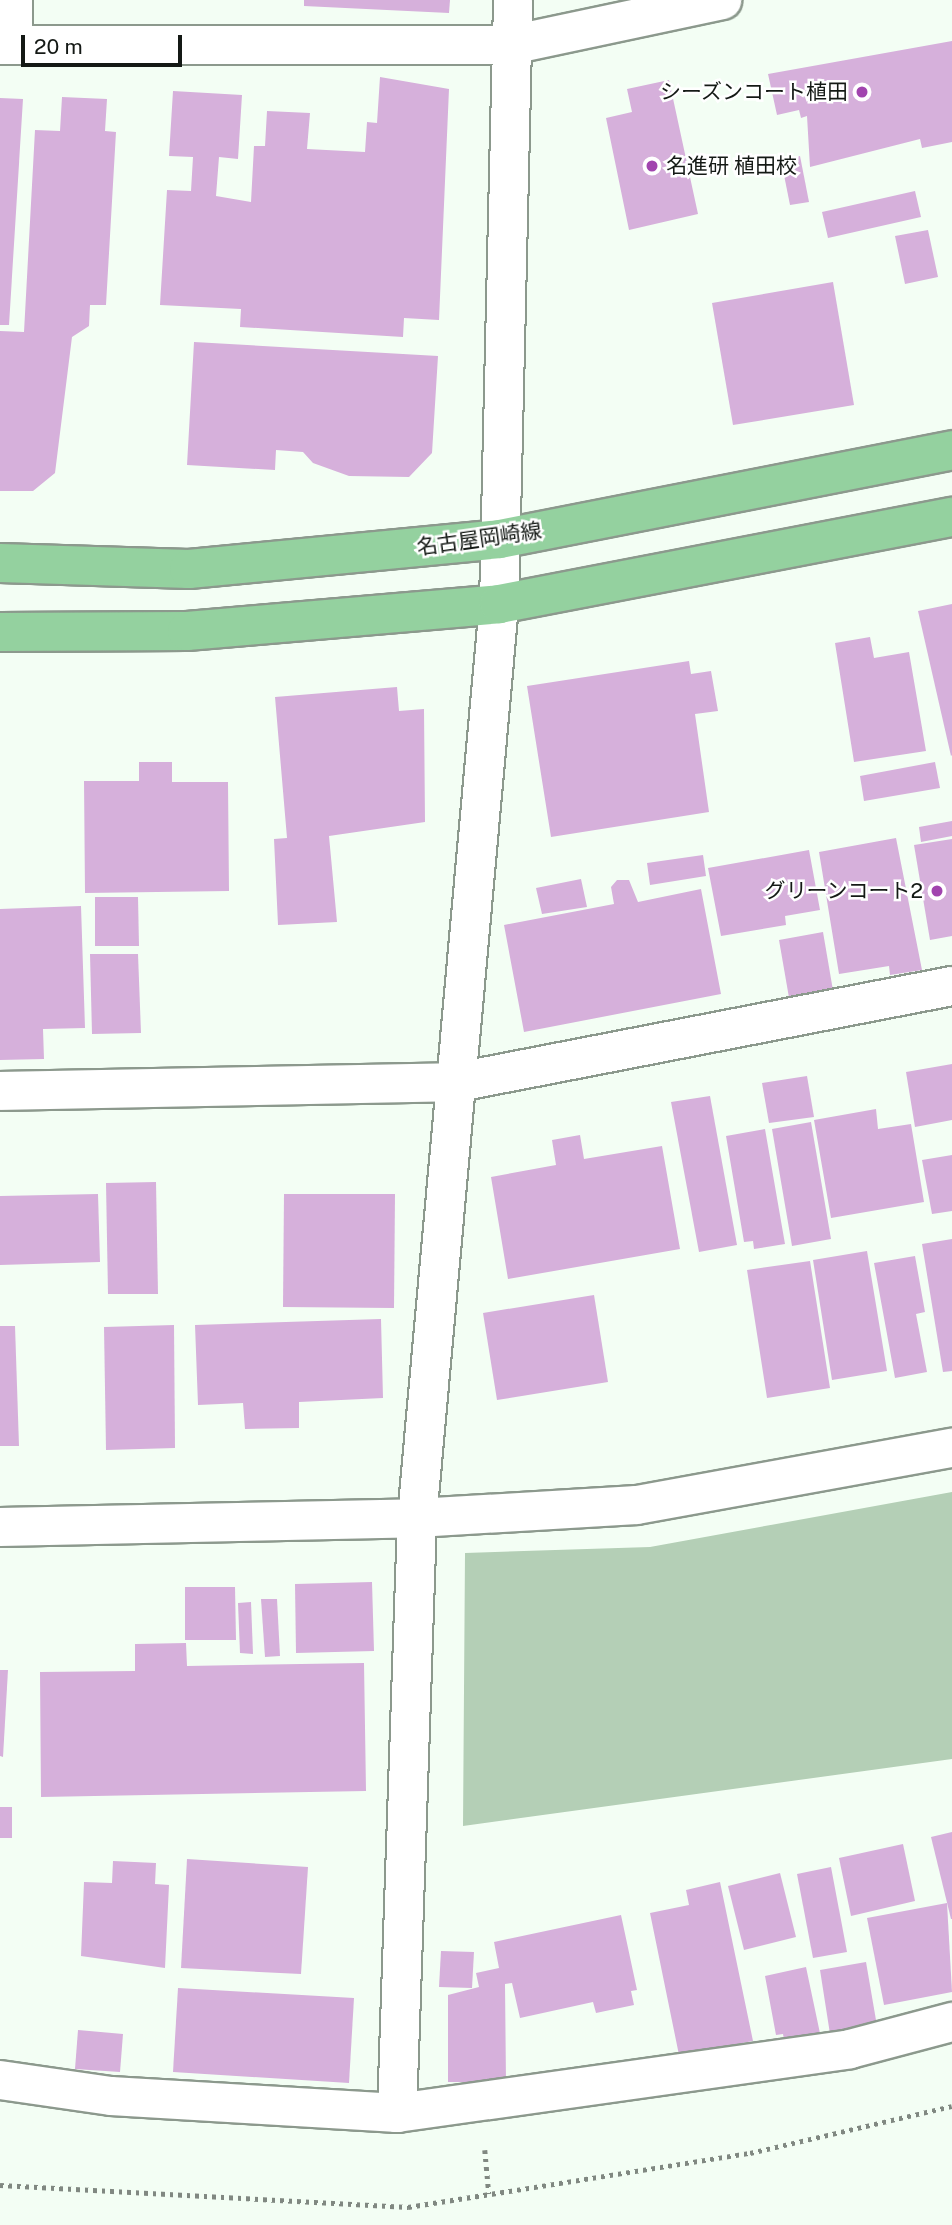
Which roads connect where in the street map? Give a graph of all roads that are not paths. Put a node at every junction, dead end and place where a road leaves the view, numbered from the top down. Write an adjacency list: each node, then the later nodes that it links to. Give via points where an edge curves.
1 (13, 0): 5 (street)
2 (513, 0): 4 (street)
3 (722, 0): 4 (street)
4 (511, 44): 5 (street); 8 (street)
5 (7, 45)
6 (952, 450): 8 (main road, 名古屋岡崎線)
7 (952, 517): 10 (main road)
8 (500, 540): 9 (main road, 名古屋岡崎線, via 189,569); 10 (street)
9 (0, 563)
10 (499, 604): 11 (main road, via 187,631); 13 (street)
11 (0, 632)
12 (952, 986): 13 (street)
13 (458, 1082): 14 (street); 16 (street)
14 (0, 1091)
15 (952, 1448): 16 (street, via 637,1505)
16 (417, 1518): 17 (street); 20 (street)
17 (0, 1527)
18 (952, 2022): 20 (street, via 850,2049)
19 (0, 2080): 20 (street, via 111,2096)
20 (397, 2113)

